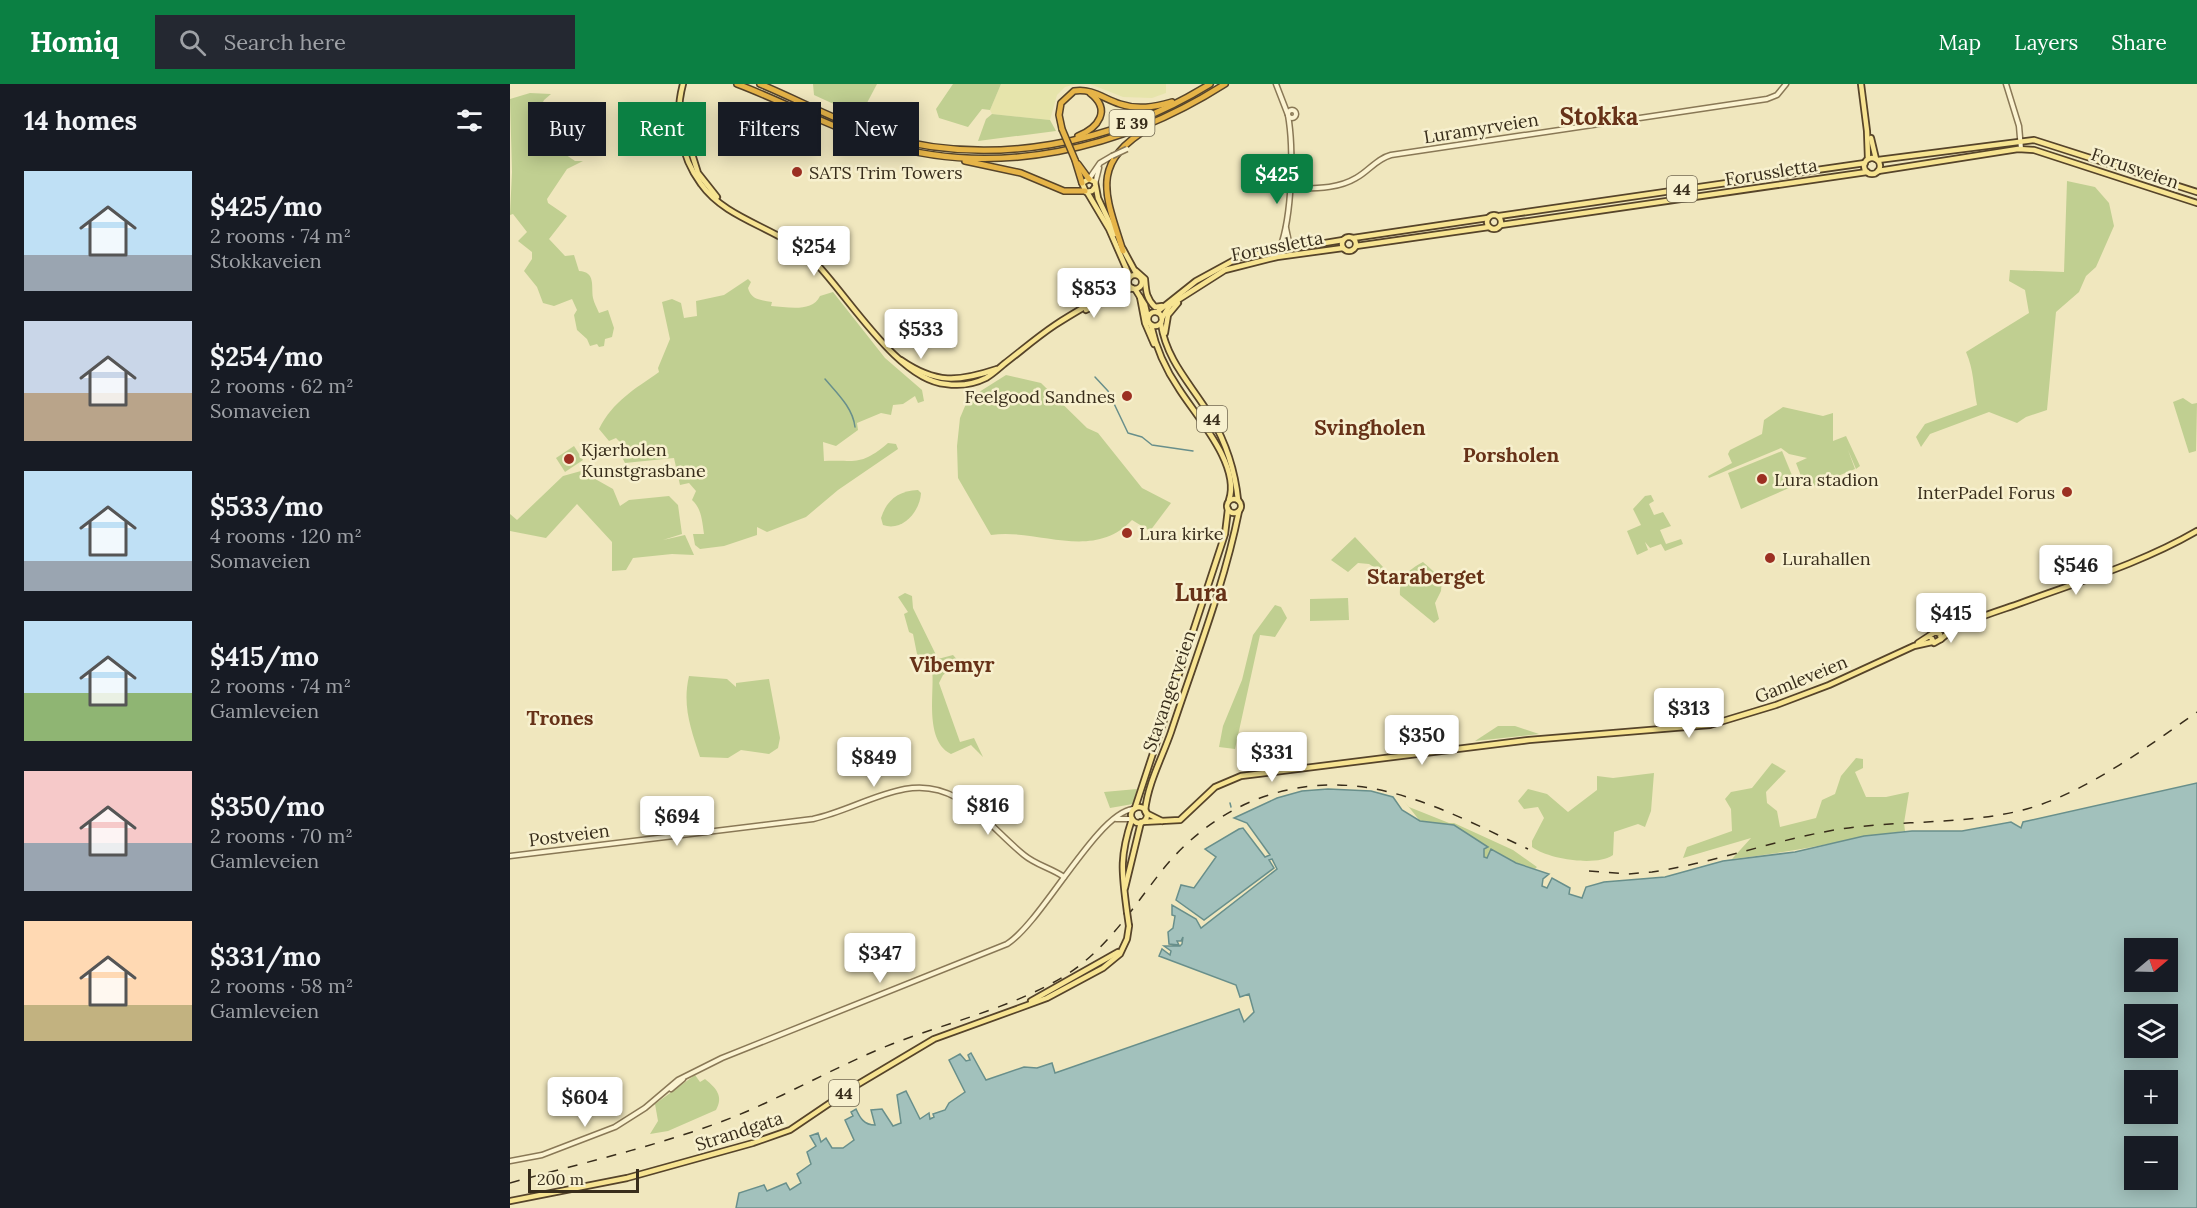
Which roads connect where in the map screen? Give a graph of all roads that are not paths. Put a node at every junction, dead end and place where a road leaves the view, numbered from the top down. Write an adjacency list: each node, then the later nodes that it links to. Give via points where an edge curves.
1 (683, 84): 54 (main road, via 679,110 698,173 726,206 810,257 896,357 915,370 947,379 972,378 998,368)
2 (736, 84): 19 (highway, E 39, via 878,142)
3 (760, 84): 16 (highway, E 39, via 864,129 919,145 985,151)
4 (1210, 84): 11 (highway, E 39)
5 (1225, 84): 12 (highway, E 39)
6 (1276, 84): 13 (street)
7 (1786, 84): 29 (street, Luramyrveien, via 1777,95 1767,99 1391,155 1342,185)
8 (1862, 84): 20 (main road); 22 (main road)
9 (2006, 84): 15 (street)
10 (1086, 91): 11 (highway, E 39, via 1135,107 1160,105); 16 (highway, E 39, via 1100,103 1099,123); 21 (highway, bridge, via 1069,94 1061,103 1062,129)
11 (1190, 95): 16 (highway, E 39, via 1120,127)
12 (1173, 113): 19 (highway, E 39, via 1130,132 1073,148 1007,158); 44 (highway, E 39, via 1127,141 1110,167 1108,200)
13 (1289, 113): 14 (street); 14 (street, via 1295,116)
14 (1290, 127): 29 (street)
15 (2020, 140): 18 (street); 20 (main road, 44); 31 (main road, Forusveien / 44, via 2039,141)
16 (1058, 143)
17 (1129, 148): 23 (street, bridge)
18 (2020, 149): 24 (main road, 44); 32 (main road, Forusveien / 44, via 2064,158)
19 (955, 158): 30 (highway, E 39, via 1021,173 1064,191)
20 (1877, 159): 22 (main road, 44); 24 (main road)
21 (1075, 160): 26 (highway); 27 (highway)
22 (1866, 161): 25 (main road); 33 (main road, Forussletta / 44)
23 (1100, 163): 26 (street); 28 (street)
24 (1878, 171): 25 (main road, 44)
25 (1867, 172): 36 (main road, Forussletta / 44)
26 (1089, 179): 27 (main road); 28 (main road)
27 (1082, 183): 30 (main road)
28 (1095, 186): 30 (main road); 44 (main road)
29 (1289, 189): 35 (street)
30 (1086, 192): 47 (main road, via 1109,229)
31 (2197, 192)
32 (2197, 203)
33 (1499, 216): 34 (main road, 44, via 1493,214); 36 (main road)
34 (1488, 218): 37 (main road); 38 (main road, Forussletta / 44)
35 (1285, 224): 41 (street); 42 (street)
36 (1500, 225): 37 (main road, 44, via 1495,229)
37 (1489, 227): 40 (main road, Forussletta / 44)
38 (1353, 238): 39 (main road, Forussletta / 44); 40 (main road)
39 (1343, 240): 41 (main road, Forussletta / 44); 43 (main road, Forussletta)
40 (1356, 246): 43 (main road, Forussletta / 44)
41 (1290, 247): 42 (main road, Forussletta / 44)
42 (1280, 248): 51 (main road, Forussletta / 44, via 1234,260)
43 (1343, 248): 52 (main road, Forussletta / 44, via 1236,266 1218,273)
44 (1124, 251): 45 (main road)
45 (1130, 265): 46 (main road); 51 (main road, via 1145,279 1147,297 1155,307 1160,308)
46 (1137, 275): 47 (main road); 48 (main road)
47 (1129, 279): 49 (main road); 54 (main road)
48 (1142, 285): 49 (main road); 53 (main road)
49 (1134, 288): 50 (main road); 54 (main road)
50 (1140, 297): 55 (main road); 58 (main road, via 1148,331)
51 (1174, 298): 53 (main road, Forussletta)
52 (1181, 298): 56 (main road, Forussletta, via 1166,309); 59 (main road, via 1168,315 1165,329)
53 (1156, 312): 55 (main road, Forussletta); 56 (main road)
54 (1072, 315)
55 (1148, 318): 57 (main road)
56 (1162, 321): 57 (main road); 59 (main road, 44)
57 (1151, 325): 58 (main road, 44)
58 (1160, 354): 60 (main road, 44, via 1222,453 1231,490)
59 (1171, 357): 61 (main road, 44, via 1222,438)
60 (1229, 500): 61 (main road); 62 (main road)
61 (1239, 500): 63 (main road)
62 (1227, 509): 63 (main road); 71 (main road, Stavangerveien / 44, via 1225,534)
63 (1239, 511): 72 (main road, Stavangerveien / 44, via 1230,550 1151,785)
64 (2197, 531): 65 (main road, via 2132,563)
65 (1953, 630): 66 (main road); 68 (main road)
66 (1938, 632): 67 (main road, Gamleveien); 68 (main road)
67 (1930, 635): 69 (main road); 70 (main road, Gamleveien)
68 (1941, 639): 69 (main road, Gamleveien)
69 (1932, 642): 70 (main road, Gamleveien)
70 (1914, 646): 75 (main road, Gamleveien, via 1829,686 1724,722 1529,740 1236,777 1215,787 1180,820)
71 (1134, 809): 72 (main road); 73 (street); 74 (main road, Stavangerveien / 44)
72 (1146, 812): 75 (main road); 76 (main road, Stavangerveien / 44)
73 (1115, 819): 74 (street); 78 (street)
74 (1132, 819): 76 (main road); 79 (main road, Stavangerveien / 44, via 1123,849)
75 (1162, 821): 76 (main road, Gamleveien)
76 (1141, 822): 79 (main road, Stavangerveien / 44)
77 (510, 856): 78 (street, Postveien, via 813,819 894,792 920,788 963,800 1026,857)
78 (1064, 876): 81 (street, via 1022,932 1002,947 722,1058 685,1077 628,1120 602,1133 542,1155)
79 (1125, 888): 80 (main road, Stavangerveien / 44, bridge)
80 (1129, 926): 82 (main road, Strandgata / 44, via 1122,949 1103,968 1058,993 934,1039 781,1133 627,1178)
81 (510, 1161)
82 (510, 1201)

